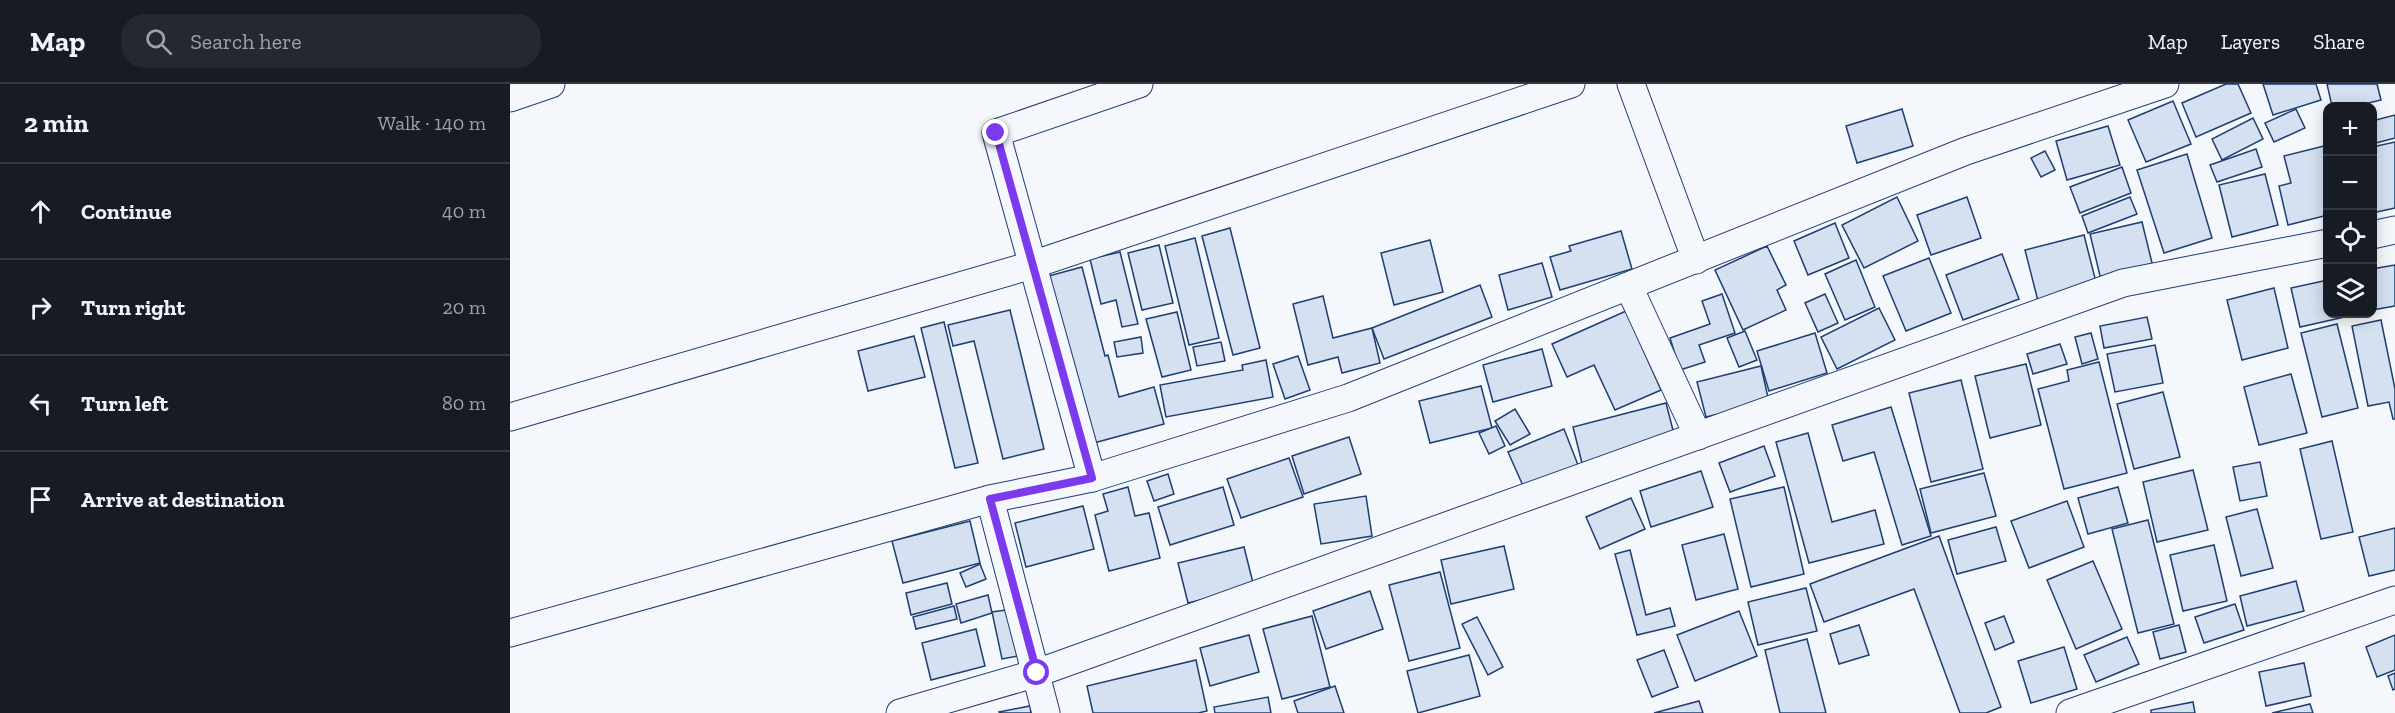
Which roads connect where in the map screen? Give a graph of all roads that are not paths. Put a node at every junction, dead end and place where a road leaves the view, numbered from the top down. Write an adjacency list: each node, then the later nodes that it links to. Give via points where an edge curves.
1 (551, 84): 6 (street)
2 (1139, 84): 11 (street, via 996,133)
3 (1571, 84): 11 (street)
4 (1631, 84): 10 (street)
5 (2165, 84): 10 (street, via 1965,151)
6 (510, 98)
7 (2395, 230): 8 (street)
8 (2377, 234)
9 (2323, 244): 14 (street, via 2123,283)
10 (1696, 260): 12 (street)
11 (1032, 265): 13 (street); 15 (street)
12 (1629, 287): 14 (street); 15 (street, via 1348,398)
13 (510, 417)
14 (1698, 436): 19 (street)
15 (1092, 478): 16 (street)
16 (990, 499): 18 (street); 19 (street)
17 (2395, 600): 22 (street)
18 (510, 633)
19 (1037, 673): 20 (street); 21 (street)
20 (900, 713)
21 (1046, 713)
22 (2070, 713)

